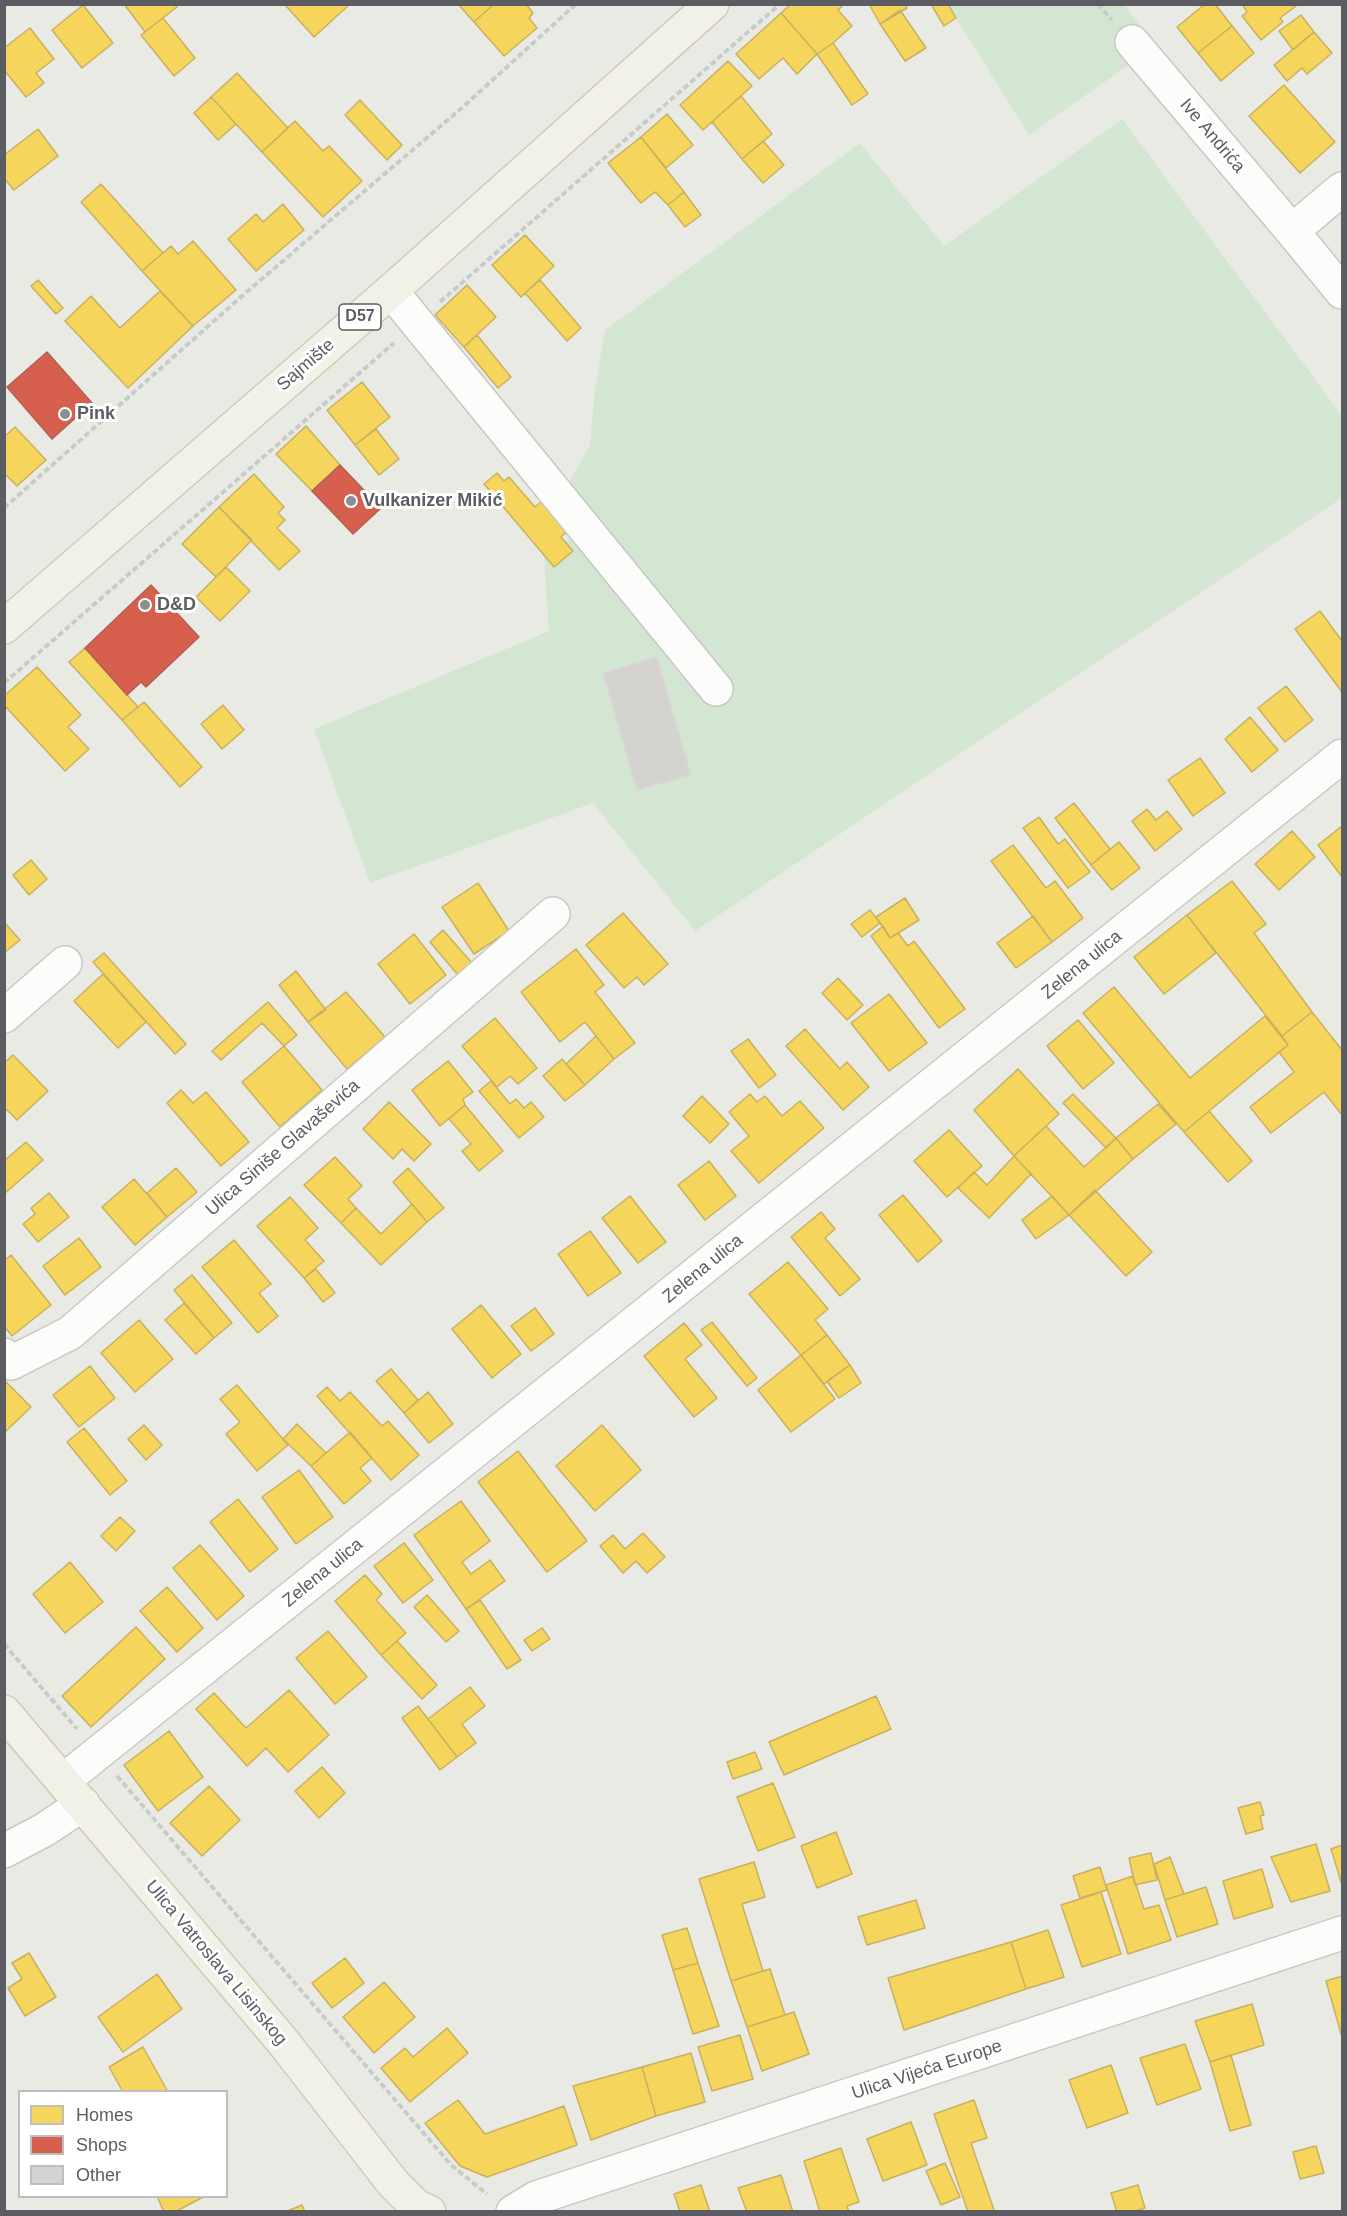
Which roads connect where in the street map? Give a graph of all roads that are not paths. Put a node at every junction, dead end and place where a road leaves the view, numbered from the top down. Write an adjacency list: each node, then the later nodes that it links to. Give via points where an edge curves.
1 (712, 4): 5 (main road, Sajmište / D57)
2 (1132, 42): 4 (street, Ive Andrića)
3 (1342, 189): 4 (street)
4 (1292, 231): 6 (street, Ive Andrića)
5 (391, 291): 7 (main road, Sajmište / D57); 8 (street)
6 (1342, 292)
7 (4, 627)
8 (716, 689)
9 (1342, 756): 15 (street, Zelena ulica, via 98,1753)
10 (553, 914): 13 (street, Ulica Siniše Glavaševića, via 70,1333 11,1363)
11 (65, 963): 12 (street)
12 (4, 1016)
13 (4, 1355)
14 (4, 1712): 15 (main road, Ulica Vatroslava Lisinskog)
15 (73, 1793): 16 (street, Zelena ulica, via 44,1830); 19 (main road, Ulica Vatroslava Lisinskog, via 284,2043 393,2183)
16 (4, 1851)
17 (1342, 1933): 18 (street, Ulica Vijeća Europe, via 536,2199)
18 (503, 2205)
19 (429, 2211)

